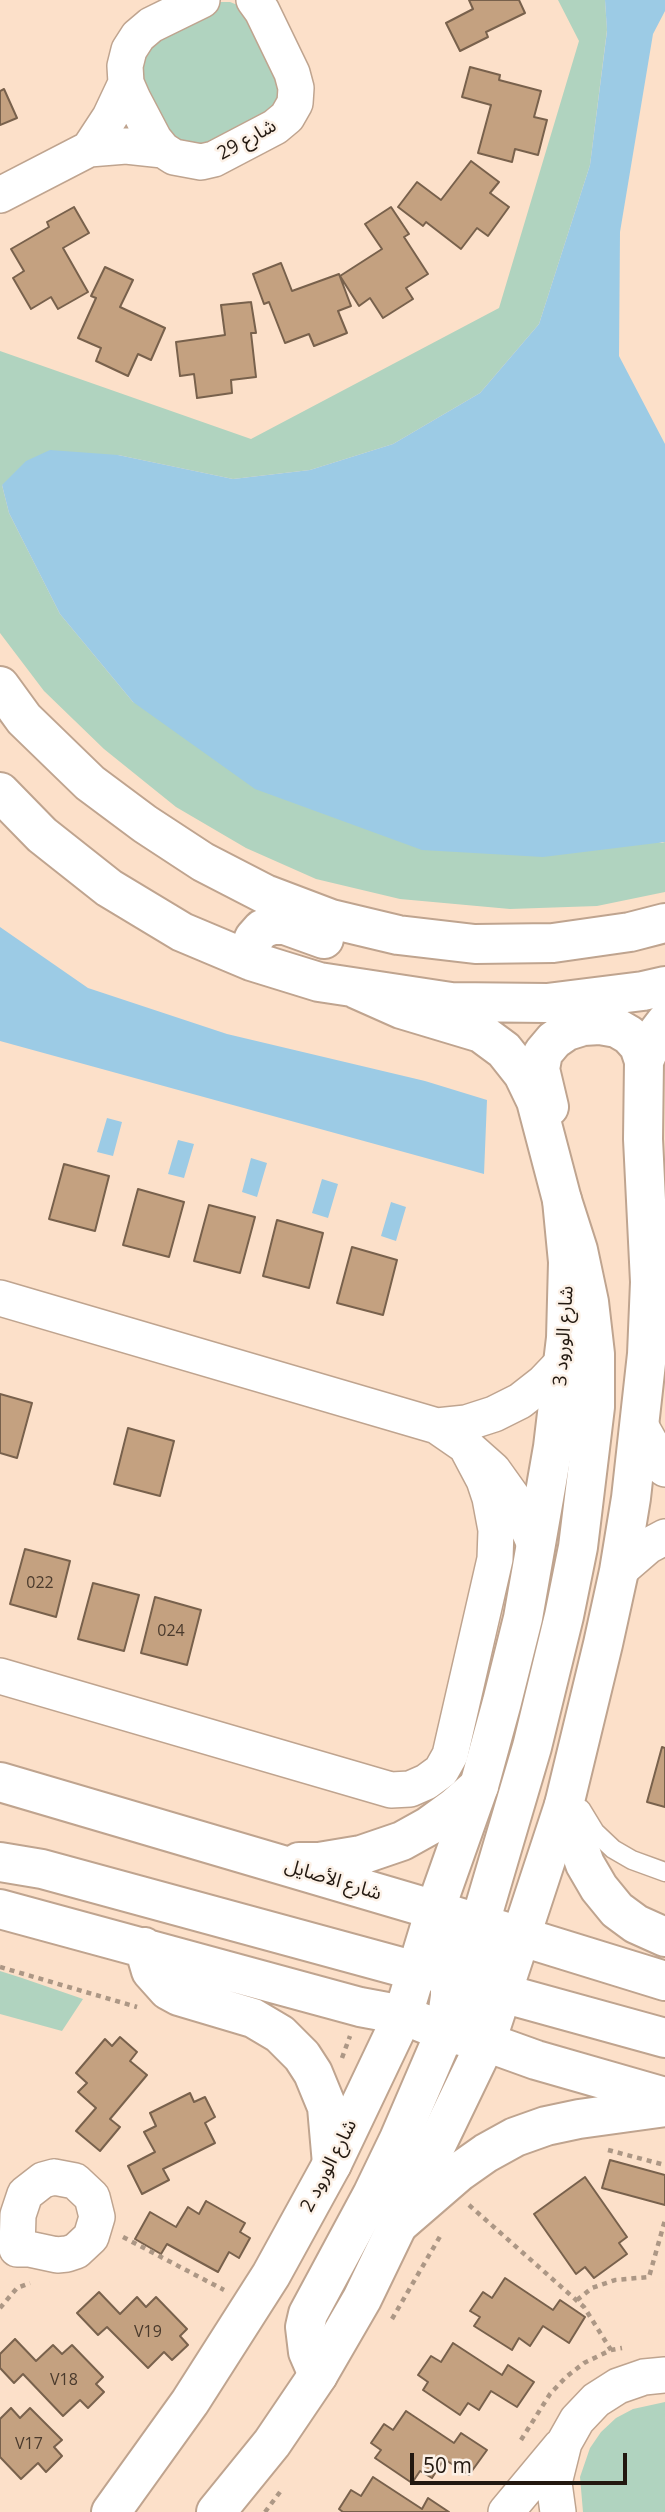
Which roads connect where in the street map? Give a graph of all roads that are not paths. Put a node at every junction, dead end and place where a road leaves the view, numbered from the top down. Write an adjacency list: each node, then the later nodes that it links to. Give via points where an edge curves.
1 (202, 0): 3 (street, شارع 29, via 138,36 127,58)
2 (254, 0): 5 (street, شارع 29, via 292,72 295,103 287,117 214,159 188,161)
3 (126, 83): 4 (street, شارع 29); 5 (street)
4 (89, 149): 5 (street, شارع 29); 6 (street, شارع 29)
5 (163, 150)
6 (0, 195)
7 (0, 686): 10 (street, via 24,719 90,783 204,862 265,894 317,914)
8 (0, 792): 11 (street, via 42,835 108,888 182,932)
9 (665, 923): 10 (street, via 630,933 553,943 475,944)
10 (398, 935): 11 (street, via 354,943 273,925 254,938)
11 (251, 961): 13 (street)
12 (665, 986): 13 (street, via 547,1003 451,1002)
13 (356, 989): 16 (street, شارع الورود 3, via 401,1009 481,1033 504,1051 523,1074 536,1101)
14 (665, 1023): 15 (street, via 654,1036)
15 (651, 1068): 16 (street, via 629,1035 600,1024 567,1031 543,1053 540,1069 557,1145); 19 (street, via 643,1139 650,1282)
16 (562, 1200): 18 (street, شارع الورود 3, via 568,1262); 35 (street, via 578,1250 595,1354 588,1477 551,1674)
17 (0, 1298): 20 (street)
18 (564, 1361): 20 (street, via 520,1401 466,1423); 24 (street, شارع الورود 3)
19 (640, 1425): 22 (street); 25 (street)
20 (437, 1426): 21 (street)
21 (466, 1446): 24 (street, via 506,1487); 26 (street, via 490,1498 495,1559 450,1755 441,1771 426,1782 391,1790)
22 (665, 1469)
23 (665, 1537): 25 (street)
24 (535, 1545): 28 (street, شارع الورود 3, via 523,1618)
25 (619, 1571): 29 (street)
26 (0, 1676)
27 (0, 1782): 31 (street, شارع الأصايل)
28 (479, 1786): 31 (street, via 429,1826 402,1840 361,1855); 34 (street)
29 (566, 1795): 32 (lane, via 613,1849); 36 (street, via 585,1864 599,1888 617,1910); 37 (street)
30 (0, 1862): 40 (street, via 41,1869)
31 (276, 1863): 34 (street, شارع الأصايل)
32 (665, 1872)
33 (0, 1909): 38 (street)
34 (435, 1910): 35 (street, شارع الأصايل); 40 (street)
35 (479, 1925): 37 (street, شارع الأصايل); 40 (street)
36 (665, 1937)
37 (520, 1938): 39 (street, شارع الأصايل); 40 (street)
38 (144, 1947): 41 (street); 46 (street, via 151,1971 168,1990 253,2018 302,2056 327,2107)
39 (665, 1981)
40 (459, 1989): 41 (street); 42 (street); 43 (street); 49 (street, via 383,2173 307,2315 306,2340)
41 (403, 2015): 46 (street, شارع الورود 2)
42 (665, 2038)
43 (485, 2042): 44 (street); 47 (street)
44 (665, 2097)
45 (665, 2107): 47 (street, via 579,2119 515,2137 459,2172)
46 (332, 2164): 52 (street, شارع الورود 2, via 252,2305)
47 (400, 2223): 49 (street)
48 (8, 2256): 48 (street, via 25,2194 43,2180 75,2181 92,2197 95,2227 84,2245 67,2254 29,2249)
49 (318, 2375): 53 (street, via 272,2443)
50 (665, 2375): 51 (street, via 618,2386 596,2400)
51 (564, 2443): 54 (street); 55 (street, via 554,2483)
52 (111, 2512)
53 (216, 2512)
54 (506, 2512)
55 (558, 2512)

